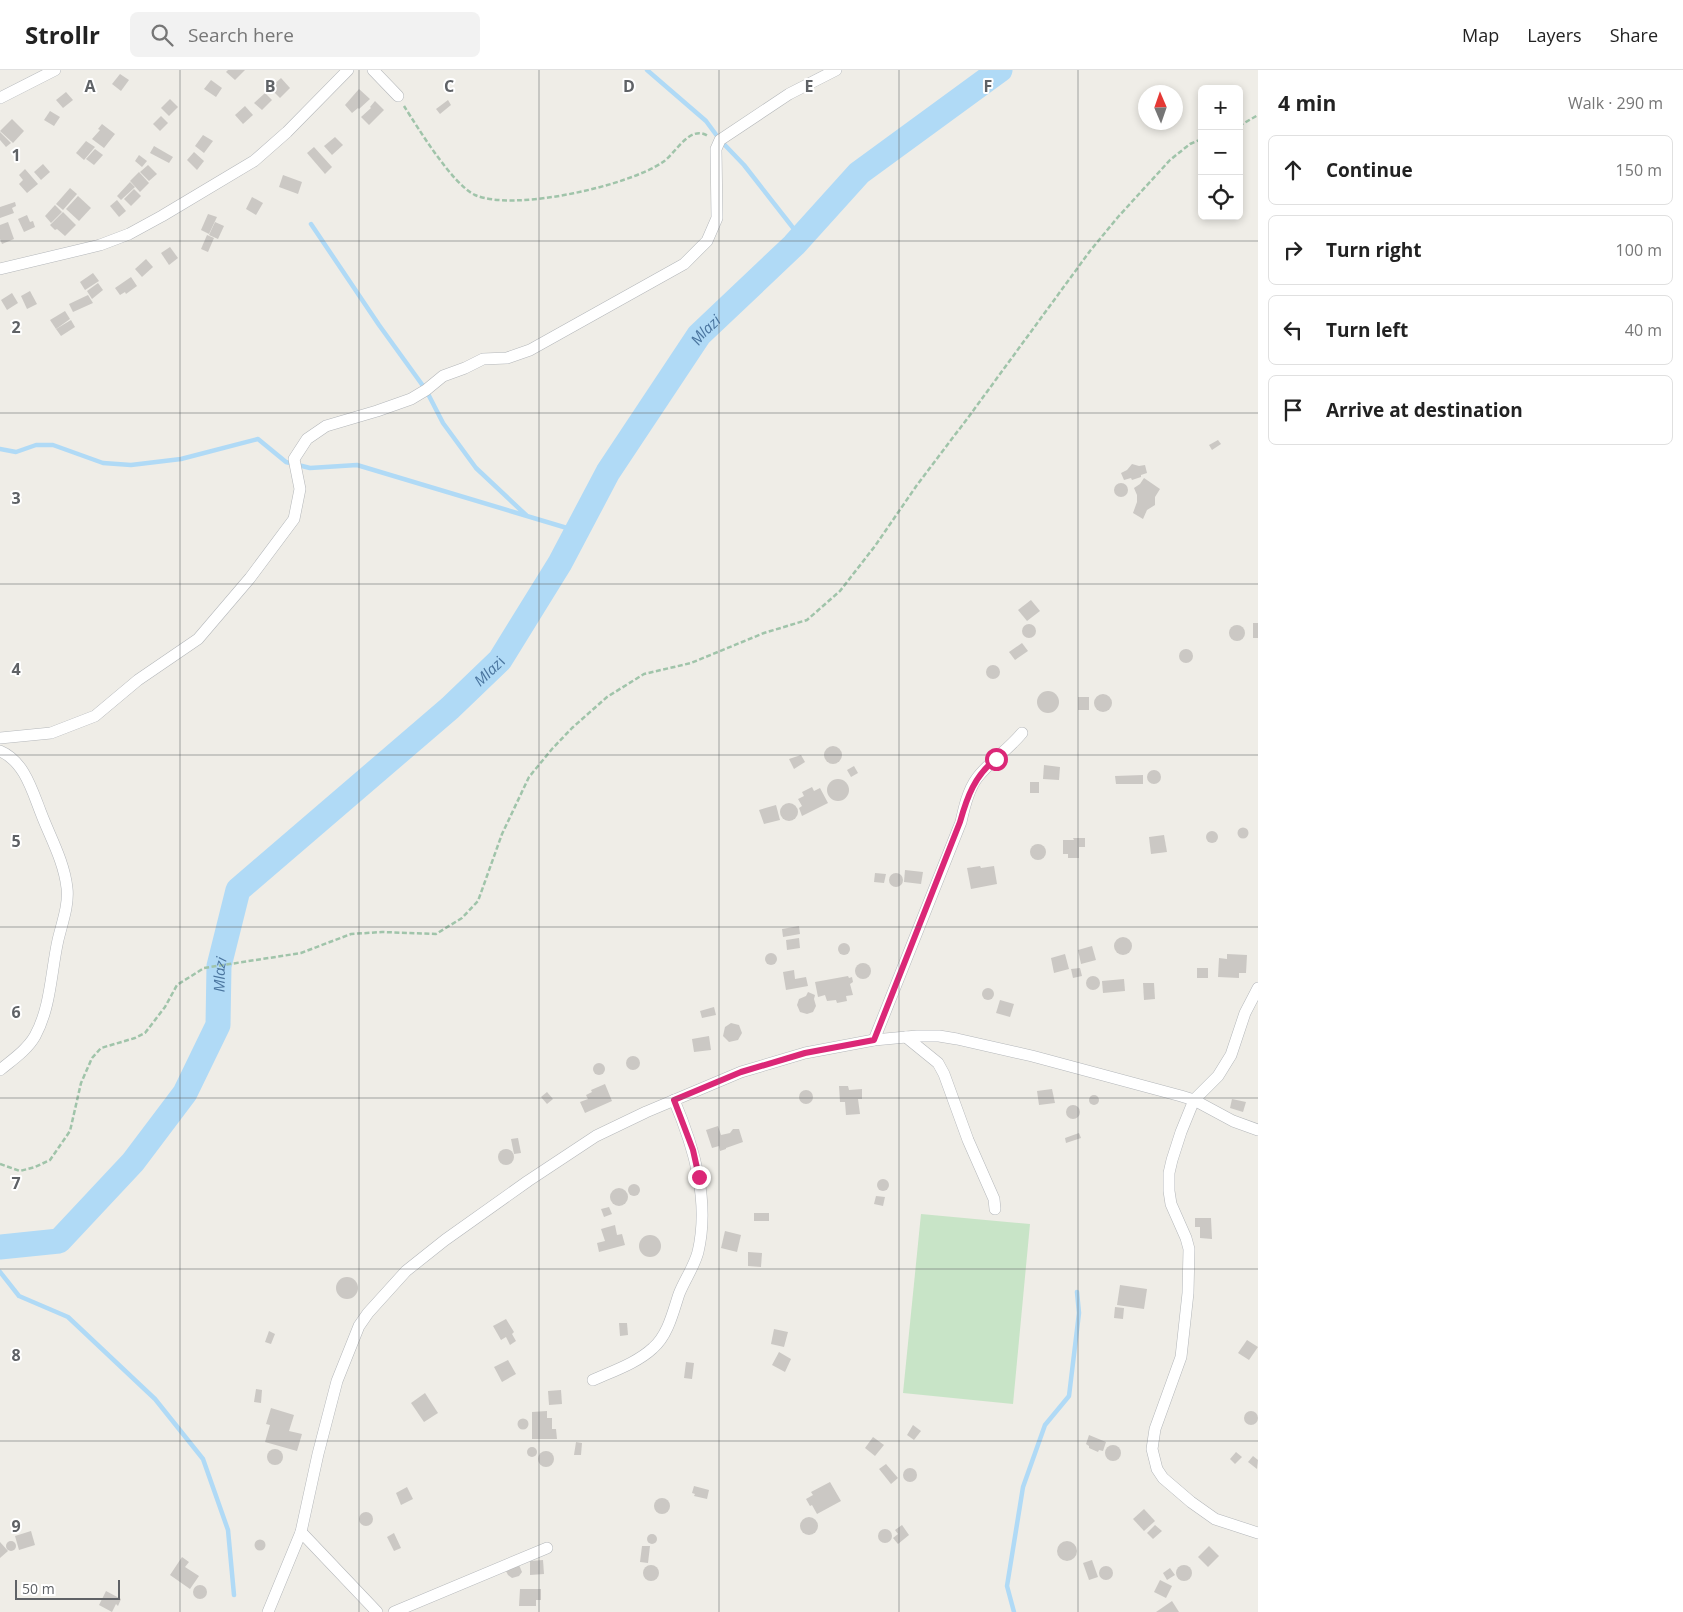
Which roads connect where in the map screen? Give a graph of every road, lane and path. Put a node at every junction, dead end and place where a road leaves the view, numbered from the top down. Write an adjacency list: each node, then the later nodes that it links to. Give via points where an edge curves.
1 (55, 70): 6 (street)
2 (348, 70): 11 (street, via 254,161 162,216 100,245)
3 (373, 70): 5 (street)
4 (836, 70): 10 (street, via 789,94 720,140)
5 (398, 96): 10 (path, via 430,147 461,185 475,194 502,201 569,195 634,176 663,162 697,132 708,136)
6 (0, 98)
7 (1258, 115): 8 (path)
8 (1243, 124)
9 (1198, 141): 22 (path, via 1170,160 1090,250 840,592 807,620 764,633 691,664 644,674 607,697 552,748 529,777 502,834 478,902 462,918 436,934 351,934 301,953 204,968 176,985 145,1033 101,1048 92,1058 81,1083 70,1131 50,1160 20,1171)
10 (716, 149): 13 (street, via 716,218 707,241 684,264 530,350 507,358 483,359 443,376 411,399 326,426 307,439 294,458 300,489 294,519 198,639 138,680 95,716 51,733)
11 (0, 269)
12 (1022, 733): 17 (street, via 976,779)
13 (0, 738)
14 (0, 751): 18 (street, via 19,766 32,790 68,889 39,1029 27,1046)
15 (1258, 988): 20 (street, via 1226,1064)
16 (906, 1037): 17 (street); 20 (street, via 957,1039); 23 (street, via 938,1063 944,1074 994,1199)
17 (874, 1040): 19 (street, via 805,1053 741,1072)
18 (0, 1070)
19 (674, 1100): 24 (street, via 693,1150 699,1177 701,1219 698,1253 659,1342 643,1356); 25 (street, via 618,1124 578,1147 445,1240 406,1271 380,1298 359,1326 337,1381)
20 (1194, 1100): 21 (street, via 1233,1122); 26 (street, via 1172,1160 1168,1182 1171,1204 1189,1249 1181,1357 1155,1429 1152,1449 1163,1478 1191,1502 1215,1518)
21 (1258, 1130)
22 (0, 1164)
23 (995, 1209)
24 (593, 1380)
25 (300, 1532): 28 (street); 29 (street)
26 (1258, 1533)
27 (547, 1548): 30 (street)
28 (268, 1612)
29 (377, 1612)
30 (394, 1612)

